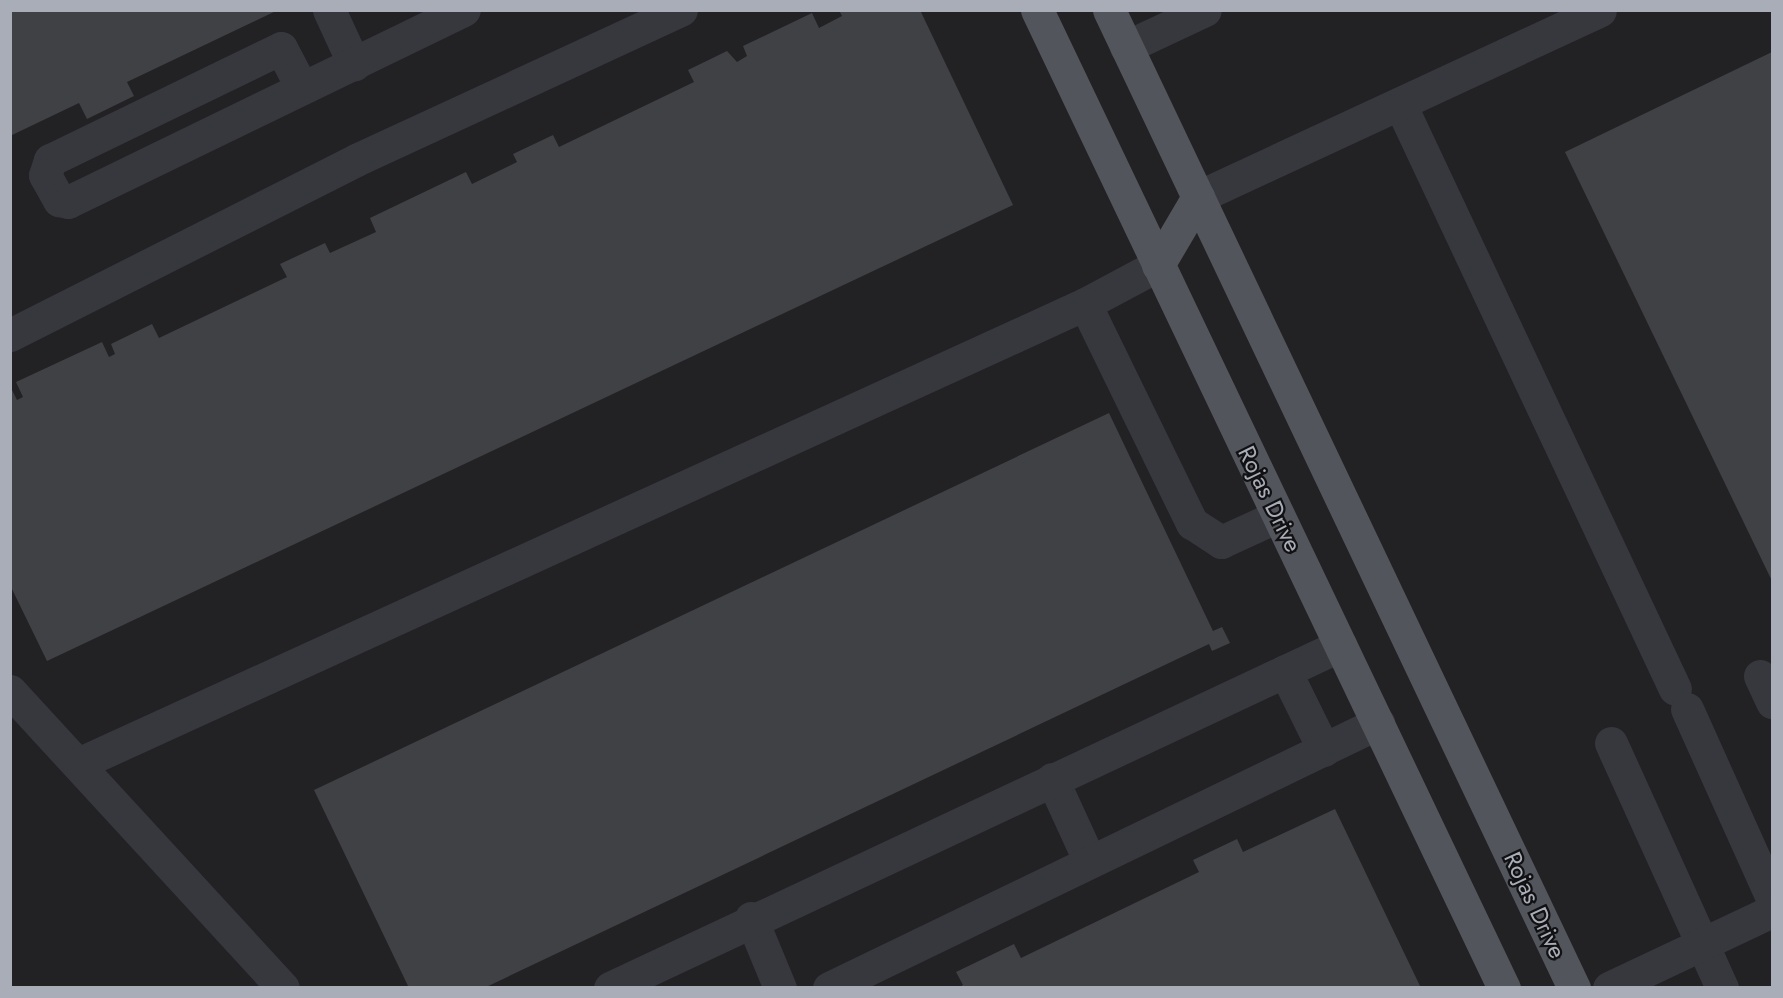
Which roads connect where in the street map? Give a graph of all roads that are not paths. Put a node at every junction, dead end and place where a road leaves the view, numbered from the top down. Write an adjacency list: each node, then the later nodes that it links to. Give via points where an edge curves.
1 (329, 10): 9 (lane)
2 (464, 10): 9 (lane)
3 (681, 10): 15 (lane, via 356,160)
4 (1037, 10): 13 (main road, Rojas Drive)
5 (1109, 10): 8 (main road, Rojas Drive)
6 (1205, 10): 8 (lane)
7 (1600, 10): 11 (lane)
8 (1126, 47): 12 (main road, Rojas Drive)
9 (354, 64): 10 (lane)
10 (302, 88): 10 (lane, via 281,48 50,160 45,175 59,200 68,202)
11 (1400, 104): 12 (lane); 26 (lane)
12 (1198, 197): 13 (main road); 35 (main road, Rojas Drive)
13 (1158, 265): 14 (lane); 16 (main road, Rojas Drive)
14 (1085, 304): 16 (lane, via 1192,523 1221,542); 23 (lane)
15 (10, 335)
16 (1278, 516): 17 (main road, Rojas Drive)
17 (1341, 645): 18 (lane); 20 (main road, Rojas Drive)
18 (1285, 671): 22 (lane); 24 (lane)
19 (10, 691): 23 (lane)
20 (1378, 723): 22 (lane); 34 (main road, Rojas Drive)
21 (1611, 743): 29 (lane)
22 (1324, 750): 25 (lane)
23 (78, 764): 30 (lane)
24 (1052, 779): 25 (lane); 28 (lane)
25 (1090, 862): 33 (lane)
26 (1773, 898)
27 (1773, 911): 29 (lane)
28 (751, 918): 31 (lane); 32 (lane)
29 (1702, 944): 36 (lane); 37 (lane)
30 (283, 987)
31 (610, 987)
32 (780, 987)
33 (829, 987)
34 (1504, 987)
35 (1574, 987)
36 (1609, 987)
37 (1722, 987)

